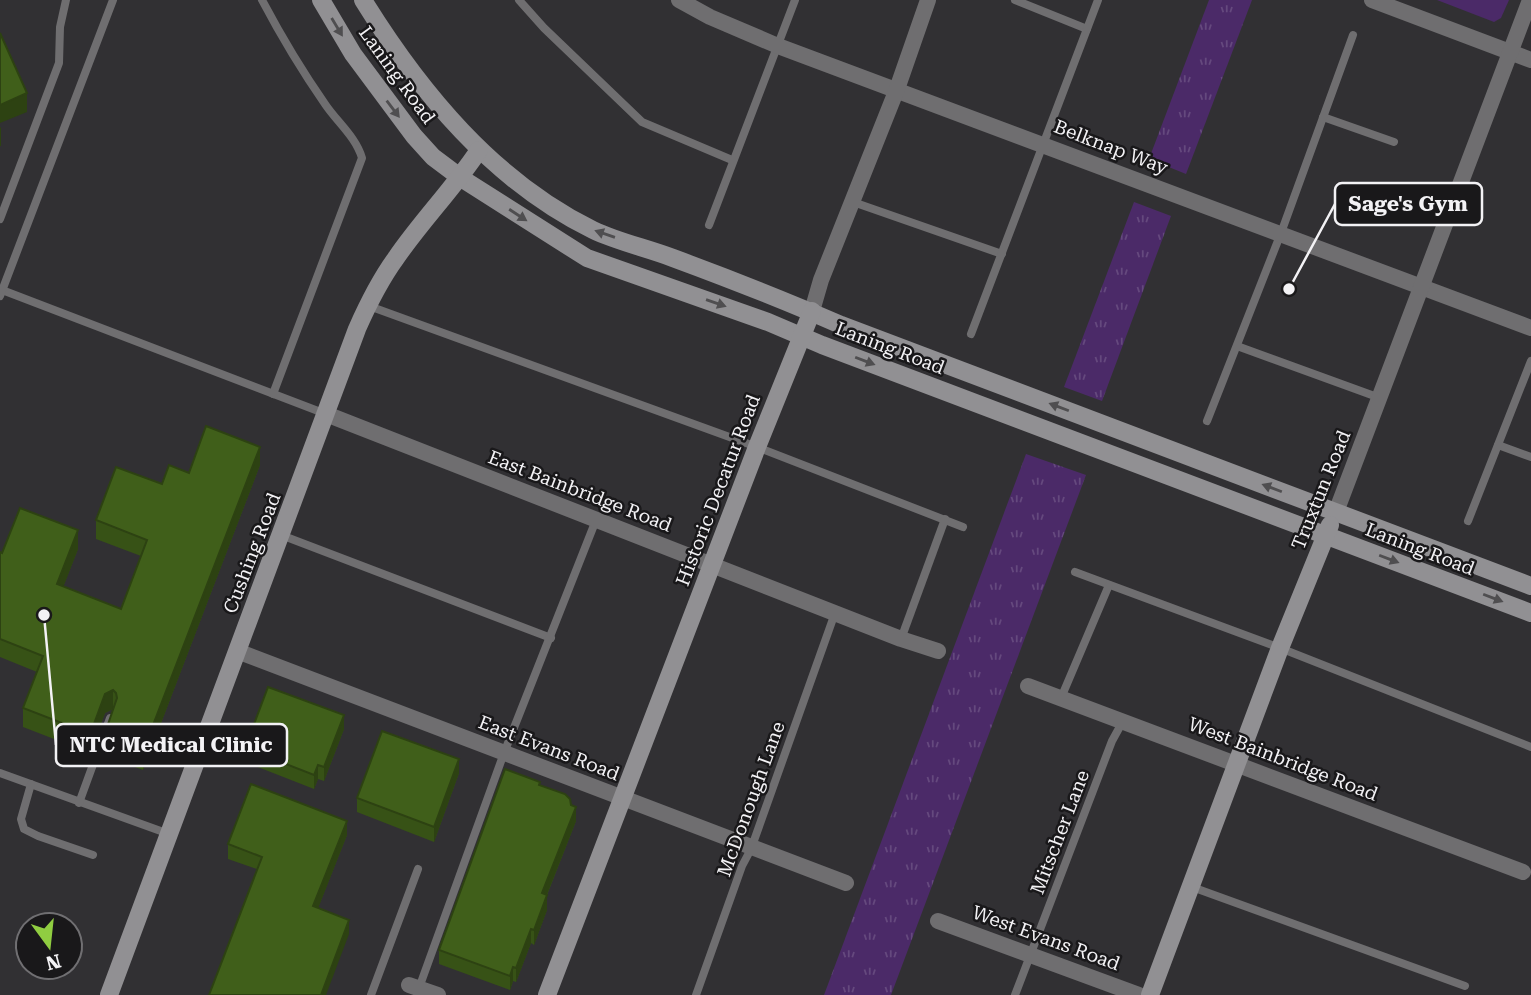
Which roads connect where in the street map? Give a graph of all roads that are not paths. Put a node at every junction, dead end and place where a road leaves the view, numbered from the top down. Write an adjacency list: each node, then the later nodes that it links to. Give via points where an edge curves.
1 (66, 0): 27 (lane, via 59,63)
2 (113, 0): 32 (lane)
3 (262, 0): 40 (lane, via 362,159)
4 (321, 0): 25 (street, Laning Road, one-way to 25, via 353,54 414,136)
5 (363, 0): 23 (street, Laning Road, via 395,51)
6 (519, 0): 24 (lane, via 642,122)
7 (679, 0): 16 (street, Belknap Way)
8 (796, 0): 16 (lane)
9 (928, 0): 19 (street, Historic Decatur Road)
10 (1015, 0): 14 (lane)
11 (1098, 0): 14 (lane)
12 (1374, 0): 17 (street)
13 (1531, 0): 17 (street, Truxtun Road)
14 (1087, 29): 22 (lane)
15 (1353, 34): 20 (lane)
16 (778, 46): 19 (street, Belknap Way); 24 (lane)
17 (1511, 53): 18 (street); 31 (street, Truxtun Road)
18 (1531, 60)
19 (897, 89): 22 (street, Belknap Way); 26 (street, Historic Decatur Road)
20 (1323, 117): 21 (lane); 29 (lane)
21 (1394, 142)
22 (1044, 144): 29 (street, Belknap Way); 30 (lane)
23 (480, 150): 25 (street, Cushing Road); 34 (street, Laning Road, one-way to 23, via 593,230 529,191)
24 (732, 160): 28 (lane)
25 (461, 177): 33 (street, Cushing Road, via 397,256); 37 (street, Laning Road, one-way to 37, via 587,258)
26 (853, 202): 30 (lane); 34 (street, Historic Decatur Road)
27 (0, 219)
28 (709, 225)
29 (1281, 233): 31 (street, Belknap Way); 38 (lane)
30 (1002, 254): 36 (lane)
31 (1423, 287): 35 (street, Belknap Way); 41 (street, Truxtun Road)
32 (1, 293): 40 (lane)
33 (367, 306): 42 (street, Cushing Road); 45 (lane)
34 (812, 311): 37 (street, Historic Decatur Road); 47 (street, Laning Road, one-way to 34)
35 (1531, 328)
36 (971, 334)
37 (802, 336): 45 (street, Historic Decatur Road); 53 (street, Laning Road, one-way to 53)
38 (1237, 346): 41 (lane); 43 (lane)
39 (1531, 361): 44 (lane)
40 (273, 394): 42 (lane)
41 (1380, 398): 47 (street, Truxtun Road)
42 (326, 414): 49 (street, East Bainbridge Road); 52 (street, Cushing Road)
43 (1207, 421)
44 (1498, 445): 46 (lane); 50 (lane)
45 (757, 447): 48 (lane); 54 (street, Historic Decatur Road)
46 (1531, 457)
47 (1336, 512): 53 (street, Truxtun Road); 57 (street, Laning Road)
48 (945, 519): 51 (lane); 61 (lane)
49 (596, 520): 54 (street, East Bainbridge Road); 60 (lane)
50 (1468, 521)
51 (963, 527)
52 (281, 535): 60 (lane); 63 (street, Cushing Road)
53 (1326, 535): 59 (street, Laning Road, one-way to 59); 62 (street, Truxtun Road)
54 (711, 565): 58 (street, East Bainbridge Road); 74 (street, Historic Decatur Road)
55 (1075, 572): 56 (lane)
56 (1109, 585): 62 (lane); 66 (lane)
57 (1531, 586)
58 (835, 613): 61 (street, East Bainbridge Road); 77 (lane, McDonough Lane)
59 (1531, 613)
60 (551, 638): 70 (lane)
61 (901, 639): 64 (street, East Bainbridge Road)
62 (1279, 648): 69 (lane); 71 (street, Truxtun Road)
63 (237, 651): 70 (street, East Evans Road); 76 (street, Cushing Road)
64 (938, 651)
65 (1028, 686): 66 (street, West Bainbridge Road)
66 (1061, 698): 68 (street, West Bainbridge Road)
67 (111, 715): 75 (lane)
68 (1123, 721): 71 (street, West Bainbridge Road); 84 (lane, Mitscher Lane)
69 (1531, 747)
70 (504, 753): 74 (street, East Evans Road); 86 (lane)
71 (1235, 764): 80 (street, West Bainbridge Road); 82 (street, Truxtun Road)
72 (0, 772): 73 (lane)
73 (31, 784): 75 (lane); 78 (lane, via 21,819 24,829)
74 (622, 798): 77 (street, East Evans Road); 90 (street, Historic Decatur Road)
75 (79, 803): 76 (lane)
76 (169, 834): 87 (street, Cushing Road)
77 (751, 849): 81 (street, East Evans Road); 91 (lane, McDonough Lane)
78 (93, 855)
79 (418, 869): 88 (lane)
80 (1523, 872)
81 (846, 883)
82 (1191, 886): 85 (lane); 94 (street, Truxtun Road)
83 (938, 920): 84 (street, West Evans Road)
84 (1030, 954): 92 (lane, Mitscher Lane); 93 (street, West Evans Road)
85 (1465, 986)
86 (414, 987): 89 (street)
87 (109, 995)
88 (371, 995)
89 (438, 995)
90 (547, 995)
91 (695, 995)
92 (1015, 995)
93 (1139, 995)
94 (1150, 995)

